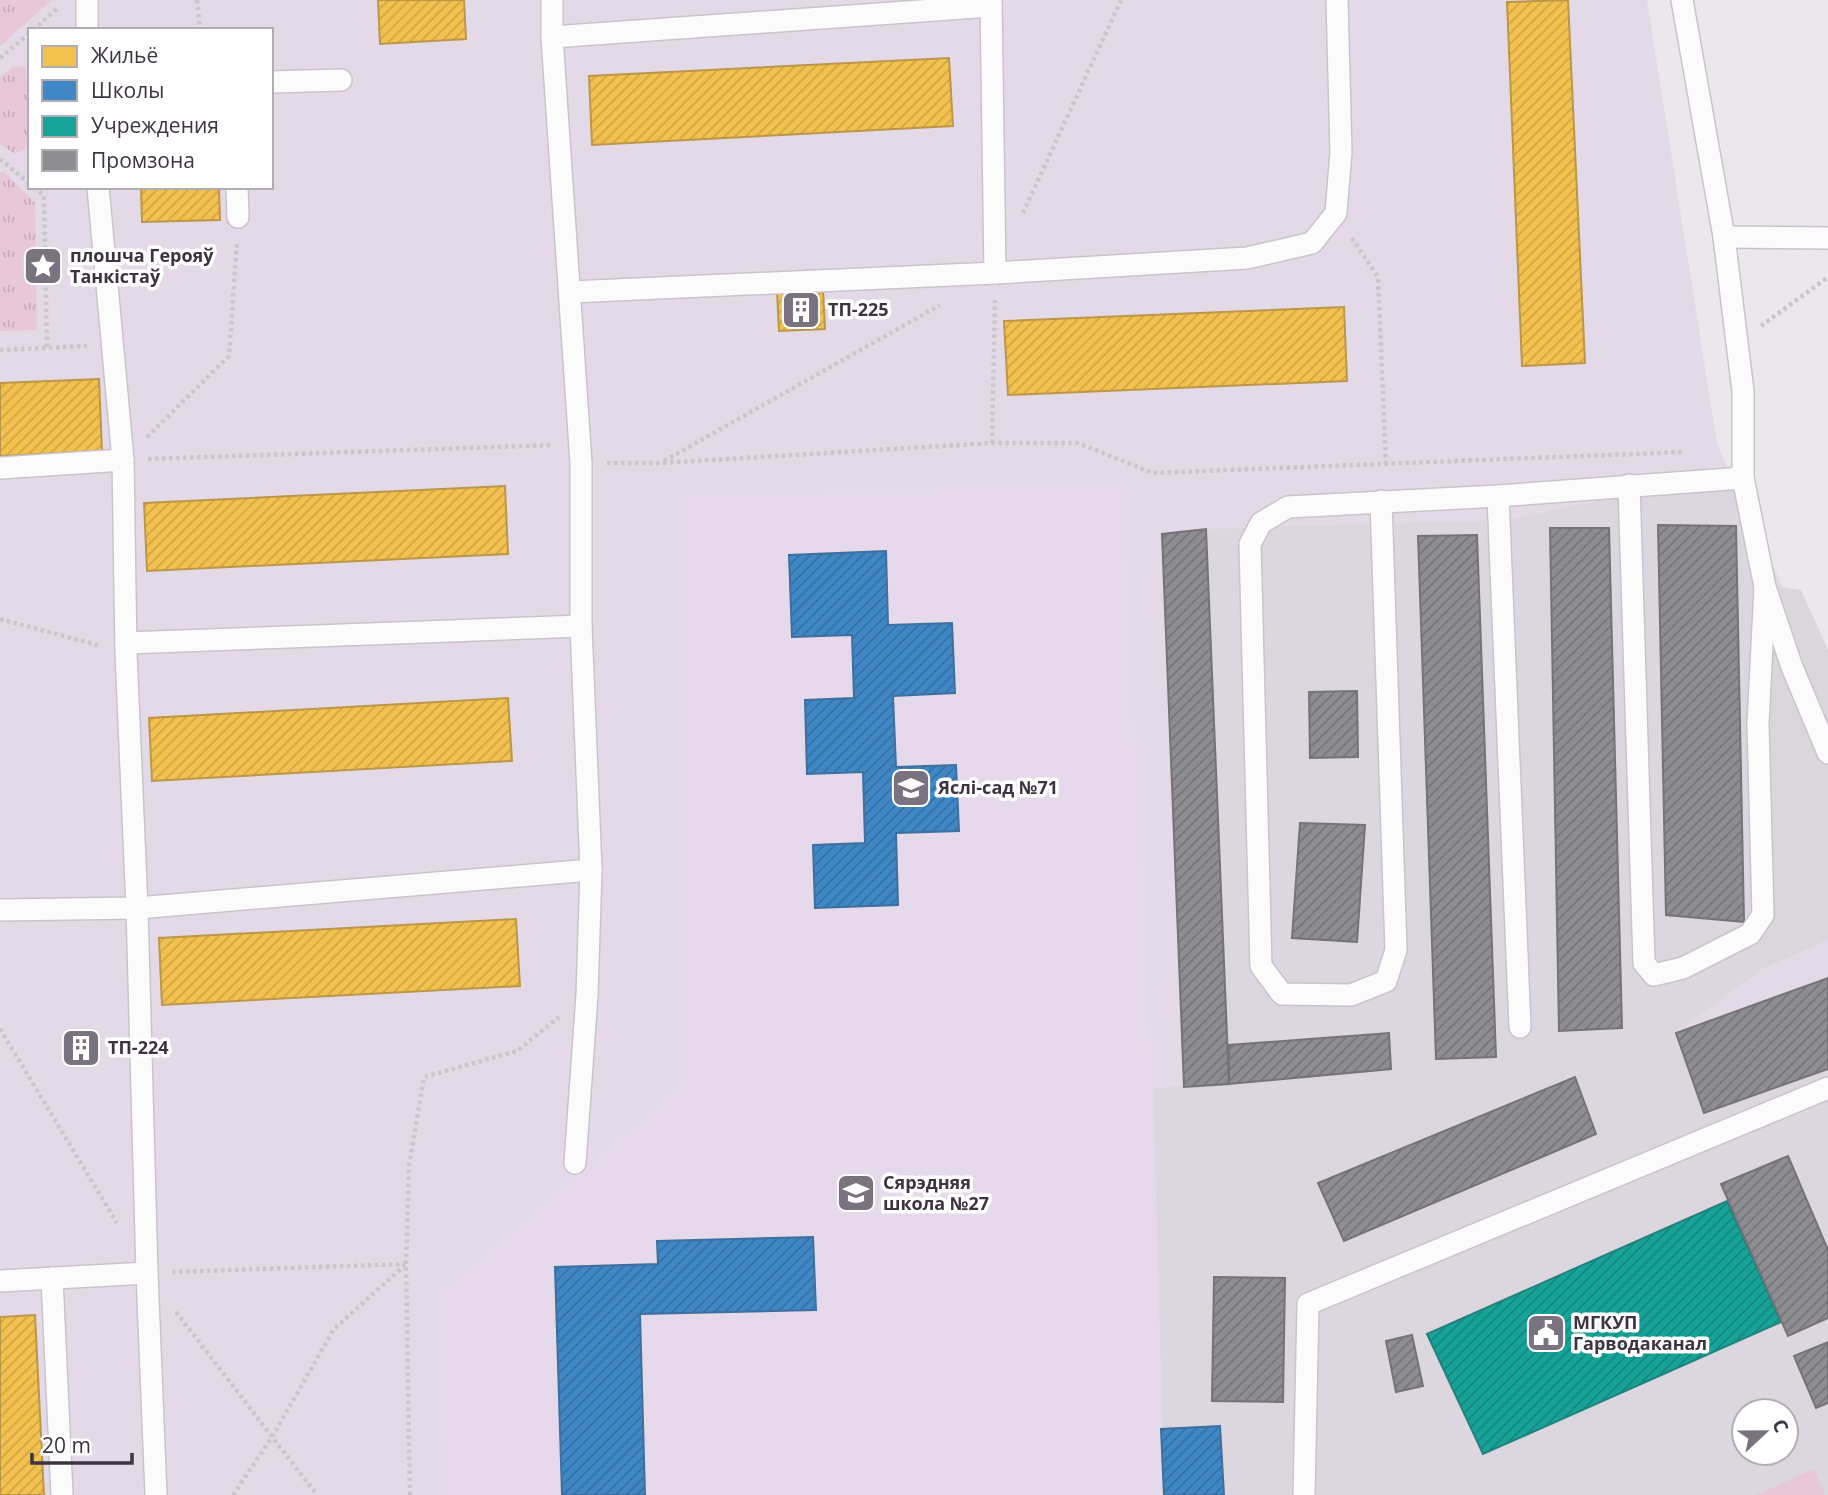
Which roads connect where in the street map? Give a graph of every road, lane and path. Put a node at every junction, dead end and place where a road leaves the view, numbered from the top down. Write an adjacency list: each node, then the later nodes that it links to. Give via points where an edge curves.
1 (67, 0): 9 (path)
2 (87, 0): 10 (lane)
3 (197, 0): 11 (path)
4 (552, 0): 13 (lane)
5 (1121, 0): 26 (path)
6 (1337, 0): 24 (lane, via 1342,152)
7 (1682, 0): 27 (lane)
8 (991, 3): 13 (lane); 29 (lane)
9 (34, 28)
10 (87, 28)
11 (200, 28)
12 (28, 34): 14 (path)
13 (552, 37): 31 (lane)
14 (0, 58)
15 (341, 80): 16 (lane)
16 (273, 82)
17 (1, 159): 18 (path)
18 (28, 182)
19 (36, 189): 23 (path)
20 (43, 189): 23 (path)
21 (98, 189): 34 (lane)
22 (237, 189): 25 (lane)
23 (44, 196): 35 (path)
24 (1336, 213): 29 (lane, via 1312,243 1247,258); 42 (path, via 1378,278)
25 (238, 217): 40 (path, via 229,356)
26 (1018, 223)
27 (1724, 237): 28 (lane); 33 (lane)
28 (1828, 238)
29 (995, 273): 31 (lane); 37 (path)
30 (1828, 278): 33 (path)
31 (571, 292): 39 (lane)
32 (947, 300): 41 (path)
33 (1737, 343): 44 (lane, via 1743,391)
34 (113, 345): 35 (path); 40 (lane)
35 (47, 348): 36 (path)
36 (0, 350)
37 (992, 443): 41 (path); 42 (path, via 1079,443 1153,472)
38 (1688, 452): 42 (path)
39 (581, 454): 40 (path); 41 (path); 50 (lane)
40 (123, 460): 43 (lane); 51 (lane)
41 (661, 463)
42 (1385, 465)
43 (0, 468)
44 (1743, 478): 45 (lane); 48 (lane)
45 (1629, 485): 46 (lane); 48 (lane, via 1644,963 1654,975 1683,968 1750,934 1763,915 1758,724)
46 (1498, 496): 47 (lane); 57 (lane)
47 (1381, 501): 47 (lane, via 1288,507 1261,523 1250,544 1261,966 1282,994 1350,995 1386,981 1396,950)
48 (1765, 587): 52 (lane)
49 (0, 619): 51 (path)
50 (582, 626): 51 (lane); 53 (lane)
51 (126, 648): 54 (lane)
52 (1828, 753)
53 (591, 870): 54 (lane); 56 (lane)
54 (137, 908): 55 (lane); 61 (lane)
55 (0, 910)
56 (587, 995): 59 (lane); 60 (path, via 517,1051 424,1077 409,1166)
57 (1520, 1027)
58 (1828, 1088): 68 (lane, via 1308,1304)
59 (575, 1163)
60 (405, 1264): 61 (path); 66 (path, via 334,1329); 67 (path)
61 (147, 1273): 62 (lane); 65 (lane)
62 (52, 1278): 63 (lane); 64 (lane)
63 (0, 1281)
64 (62, 1495)
65 (156, 1495)
66 (233, 1495)
67 (410, 1495)
68 (1304, 1495)

